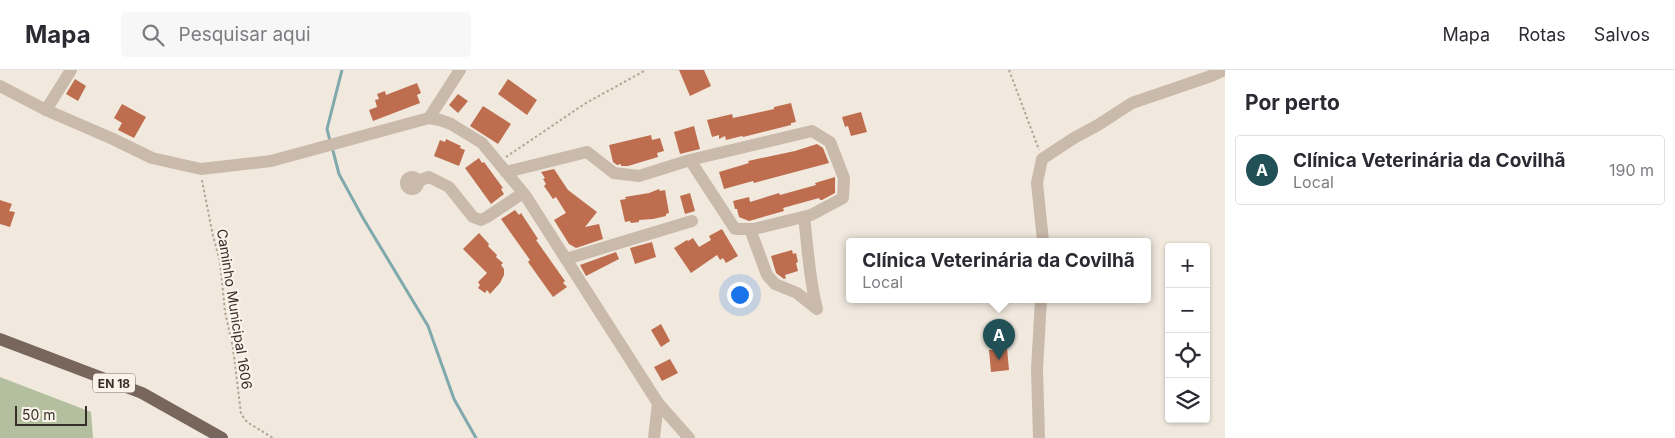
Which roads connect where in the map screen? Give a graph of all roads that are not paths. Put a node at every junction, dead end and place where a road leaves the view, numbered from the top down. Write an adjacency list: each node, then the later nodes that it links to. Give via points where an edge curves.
1 (71, 70): 5 (street)
2 (460, 70): 6 (street)
3 (1224, 70): 14 (street, via 1132,103 1042,159 1036,183)
4 (0, 86): 5 (street)
5 (46, 110): 6 (street, via 152,158 201,168 271,161)
6 (429, 118): 8 (street, via 450,124 482,143)
7 (690, 160): 8 (street, via 640,176 614,173 588,152); 11 (street, via 812,130 830,142 844,178 843,198); 13 (street, via 735,229)
8 (503, 168): 10 (street)
9 (418, 181): 10 (street, via 430,177 449,186 473,217 481,220)
10 (523, 193): 15 (street)
11 (804, 217): 13 (street); 13 (street, via 817,309 797,293 775,284 767,275)
12 (692, 220): 15 (street)
13 (750, 229)
14 (1043, 238)
15 (566, 259): 18 (street)
16 (1040, 303): 22 (street, via 1031,384)
17 (0, 339): 19 (main road, EN 18, via 142,393)
18 (658, 403): 20 (street); 21 (street)
19 (222, 438)
20 (654, 438)
21 (689, 438)
22 (1039, 438)

